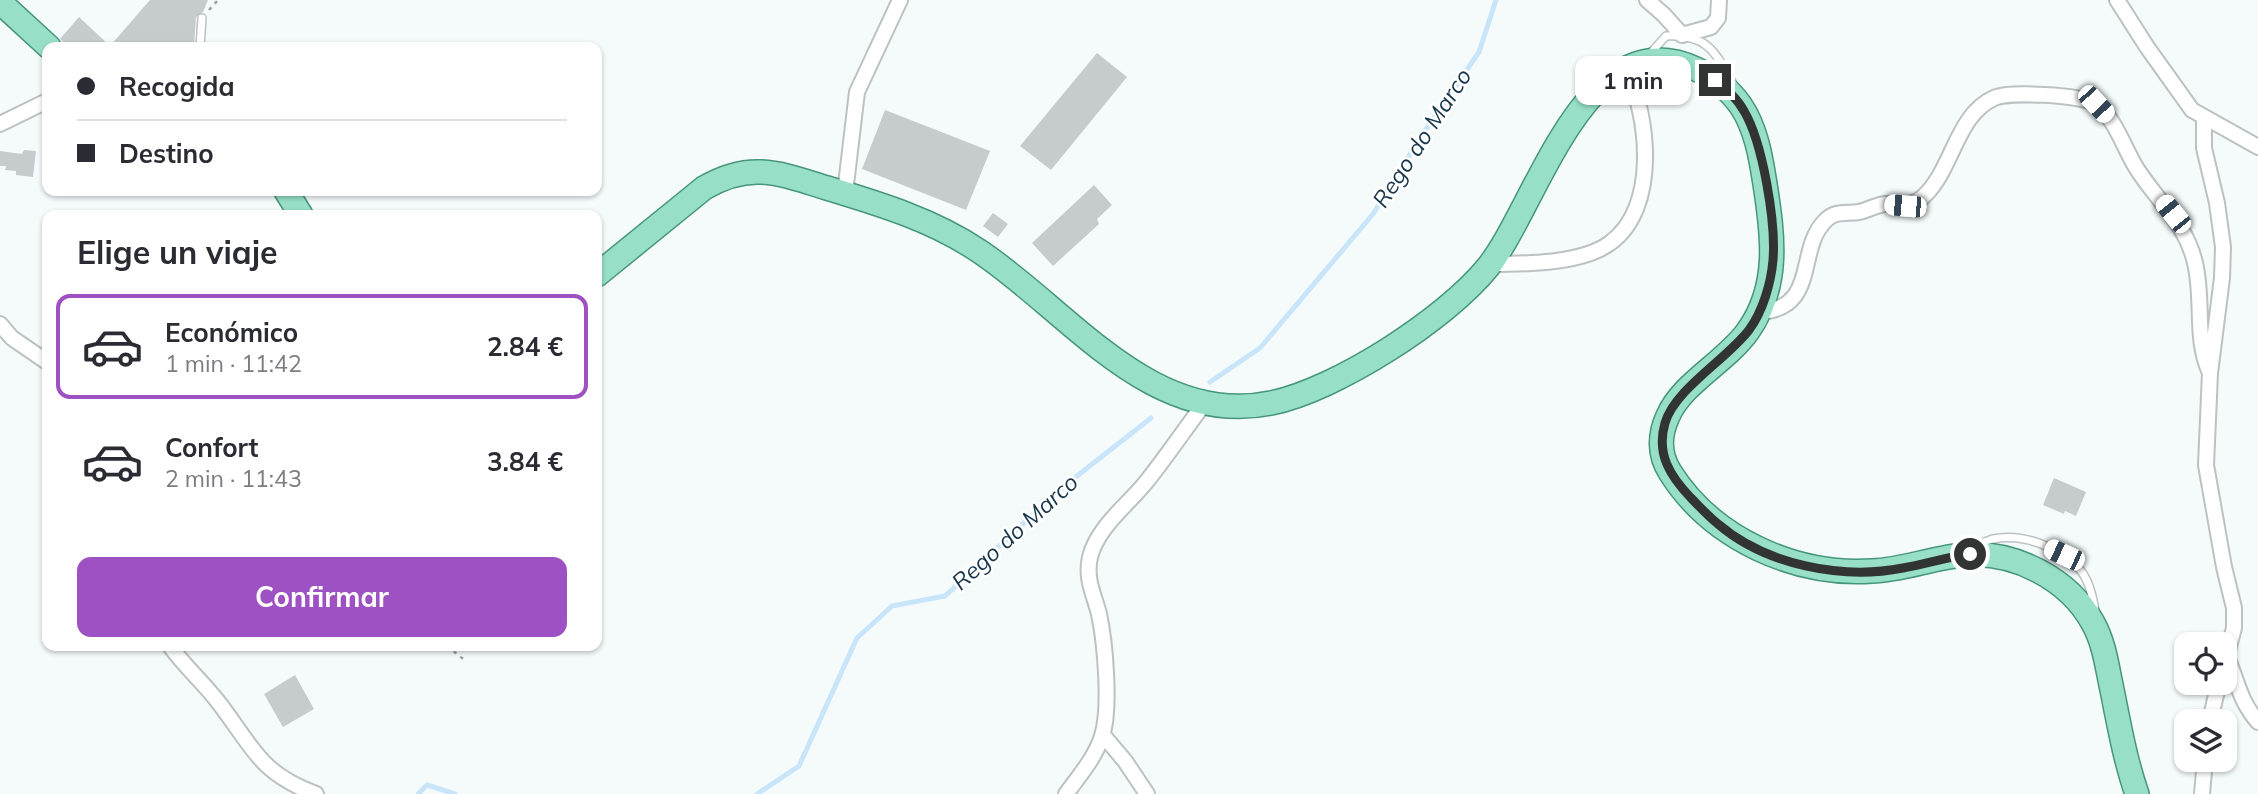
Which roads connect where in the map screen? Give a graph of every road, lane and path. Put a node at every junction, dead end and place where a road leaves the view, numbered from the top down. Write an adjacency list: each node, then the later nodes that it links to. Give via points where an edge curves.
1 (900, 0): 16 (street, via 857,92)
2 (1647, 0): 7 (street)
3 (1719, 0): 7 (street, via 1712,27)
4 (2117, 0): 13 (street, via 2192,110)
5 (0, 2): 8 (main road)
6 (202, 18): 9 (lane)
7 (1682, 35): 10 (lane, via 1666,36); 12 (lane, via 1704,41 1714,52)
8 (44, 42)
9 (200, 42)
10 (1634, 66): 12 (main road, via 1659,60 1695,68 1724,87); 17 (main road, via 1607,80 1588,98); 17 (street, via 1643,116 1645,173 1638,204 1626,226 1611,243 1573,257)
11 (42, 103): 14 (street)
12 (1744, 111): 19 (main road, via 1762,163 1773,232 1769,287)
13 (2204, 117): 15 (street); 22 (street, via 2204,148 2223,247)
14 (0, 124)
15 (2258, 147)
16 (845, 193): 18 (main road, via 765,172 724,176 680,205); 23 (main road, via 950,232 1136,374 1161,389)
17 (1490, 264): 23 (main road, via 1450,304 1401,341 1321,387 1247,407)
18 (602, 271)
19 (1759, 312): 22 (street, via 1774,311 1791,301 1825,220 1839,212 1860,212 1885,204 1905,206 1923,198 1979,108 2009,94 2074,96 2096,104 2108,117 2138,172 2186,237 2195,262 2203,358); 35 (main road, via 1732,350 1673,406 1661,446 1672,475 1718,524 1787,560 1855,572 1970,554 1994,556 2031,568 2062,586 2095,626 2104,649)
20 (0, 324): 21 (street)
21 (42, 359)
22 (2210, 373): 24 (street, via 2206,465 2234,608)
23 (1204, 404): 30 (street, via 1105,529 1090,557 1089,584 1100,617 1105,664)
24 (2233, 632)
25 (174, 651): 32 (street, via 218,701 250,750 286,781)
26 (453, 651): 27 (path)
27 (467, 662)
28 (2237, 686): 29 (street, via 2239,696)
29 (2258, 722)
30 (1103, 735): 33 (street); 34 (street)
31 (2204, 772): 36 (street)
32 (316, 794)
33 (1066, 794)
34 (1147, 794)
35 (2137, 794)
36 (2202, 794)

